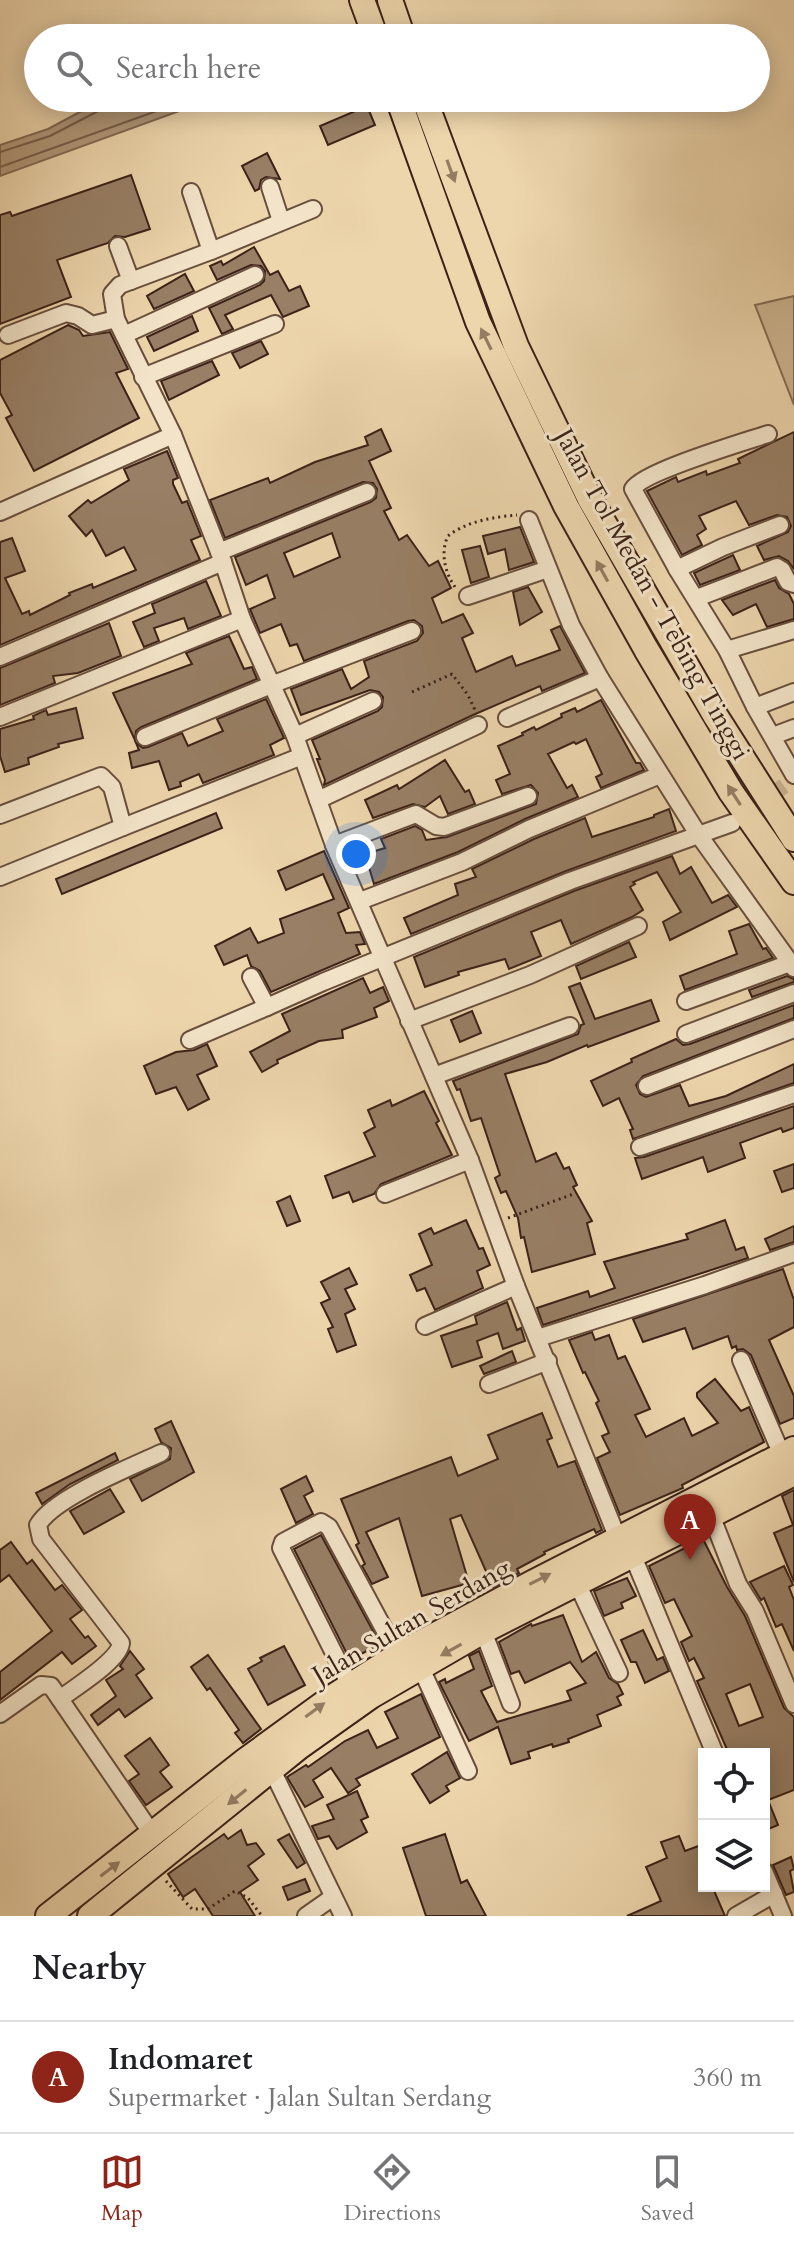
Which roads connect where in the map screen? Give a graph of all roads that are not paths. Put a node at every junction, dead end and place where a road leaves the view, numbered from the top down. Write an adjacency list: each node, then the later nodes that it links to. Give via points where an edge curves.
1 (362, 0): 3 (highway)
2 (390, 0): 4 (highway)
3 (371, 24)
4 (398, 24)
5 (411, 112): 61 (highway, Jalan Tol Medan - Tebing Tinggi, one-way to 5, via 731,792 566,506 478,322)
6 (413, 112): 58 (highway, Jalan Tol Medan - Tebing Tinggi, one-way to 58, via 590,499)
7 (270, 187): 10 (street)
8 (191, 192): 12 (street)
9 (313, 209): 10 (street)
10 (281, 221): 12 (street)
11 (118, 246): 14 (street)
12 (211, 251): 14 (street)
13 (255, 275): 18 (street)
14 (131, 281): 15 (street, via 114,288)
15 (116, 319): 17 (street, via 92,325 66,313); 18 (street)
16 (275, 324): 19 (street)
17 (8, 335)
18 (124, 335): 19 (street)
19 (143, 377): 21 (street)
20 (768, 434): 28 (street, via 634,485)
21 (173, 435): 23 (street); 26 (street)
22 (367, 492): 26 (street)
23 (0, 512)
24 (529, 520): 27 (street)
25 (780, 525): 28 (street)
26 (221, 557): 32 (street); 36 (street)
27 (548, 569): 30 (street); 37 (street)
28 (677, 569): 31 (street)
29 (794, 584): 31 (street, via 777,567)
30 (468, 596)
31 (697, 598): 35 (street)
32 (242, 619): 38 (street); 42 (street)
33 (794, 630): 35 (street)
34 (412, 631): 38 (street)
35 (727, 650): 41 (street)
36 (0, 657)
37 (600, 678): 43 (street); 50 (street)
38 (271, 685): 46 (street); 48 (street)
39 (794, 692): 41 (street)
40 (373, 701): 46 (street)
41 (755, 707): 47 (street)
42 (0, 717)
43 (507, 718)
44 (478, 725): 53 (street)
45 (794, 728): 47 (street)
46 (295, 736): 49 (street)
47 (773, 736): 51 (street)
48 (145, 737)
49 (302, 756): 53 (street); 56 (street)
50 (660, 775): 57 (street); 62 (street)
51 (791, 779)
52 (528, 796): 59 (street, via 444,827 416,814)
53 (318, 800): 59 (street)
54 (0, 815): 56 (street, via 101,776 112,787)
55 (732, 823): 57 (street)
56 (123, 827): 60 (street)
57 (698, 834): 64 (street); 65 (street)
58 (794, 839)
59 (334, 845): 62 (street)
60 (0, 877)
61 (794, 882)
62 (360, 901): 64 (street)
63 (638, 926): 70 (street)
64 (384, 958): 69 (street); 70 (street)
65 (792, 965): 68 (street)
66 (251, 977): 69 (street)
67 (794, 993): 73 (street)
68 (686, 1001)
69 (267, 1007): 74 (street)
70 (409, 1021): 75 (street)
71 (570, 1026): 75 (street)
72 (794, 1029): 76 (street)
73 (686, 1034)
74 (190, 1040)
75 (434, 1076): 79 (street)
76 (647, 1086)
77 (794, 1094): 78 (street)
78 (640, 1147)
79 (470, 1160): 80 (street); 82 (street)
80 (385, 1194)
81 (794, 1253): 84 (street)
82 (516, 1286): 83 (street); 84 (street)
83 (425, 1326)
84 (538, 1338): 86 (street)
85 (741, 1360): 89 (street)
86 (548, 1361): 87 (street); 91 (street)
87 (489, 1384)
88 (161, 1453): 98 (street, via 80,1492 38,1525 41,1539 121,1643 119,1652)
89 (790, 1459): 90 (highway, Jalan Sultan Serdang); 91 (highway, Jalan Sultan Serdang)
90 (711, 1515): 91 (highway, Jalan Sultan Serdang); 100 (street)
91 (626, 1548): 92 (highway, Jalan Sultan Serdang); 94 (highway, Jalan Sultan Serdang, one-way to 91); 102 (street)
92 (577, 1583): 93 (highway, Jalan Sultan Serdang); 96 (street)
93 (483, 1631): 95 (highway, Jalan Sultan Serdang, one-way to 95); 99 (street)
94 (398, 1655): 97 (highway, Jalan Sultan Serdang); 97 (street, via 329,1527 321,1522 283,1542 281,1548)
95 (420, 1666): 103 (highway, Jalan Sultan Serdang); 104 (street)
96 (619, 1673)
97 (350, 1685): 105 (highway, Jalan Sultan Serdang, one-way to 97)
98 (60, 1699): 101 (street, via 51,1686 41,1685); 105 (street)
99 (511, 1704)
100 (794, 1704)
101 (0, 1714)
102 (712, 1748)
103 (272, 1770): 108 (street); 110 (highway, Jalan Sultan Serdang, one-way to 110)
104 (468, 1771)
105 (153, 1835): 109 (highway, Jalan Sultan Serdang, one-way to 105)
106 (770, 1885): 107 (street)
107 (774, 1894): 113 (street); 114 (street)
108 (333, 1897): 111 (street); 112 (street)
109 (48, 1916)
110 (90, 1916)
111 (306, 1916)
112 (343, 1916)
113 (736, 1916)
114 (783, 1916)

